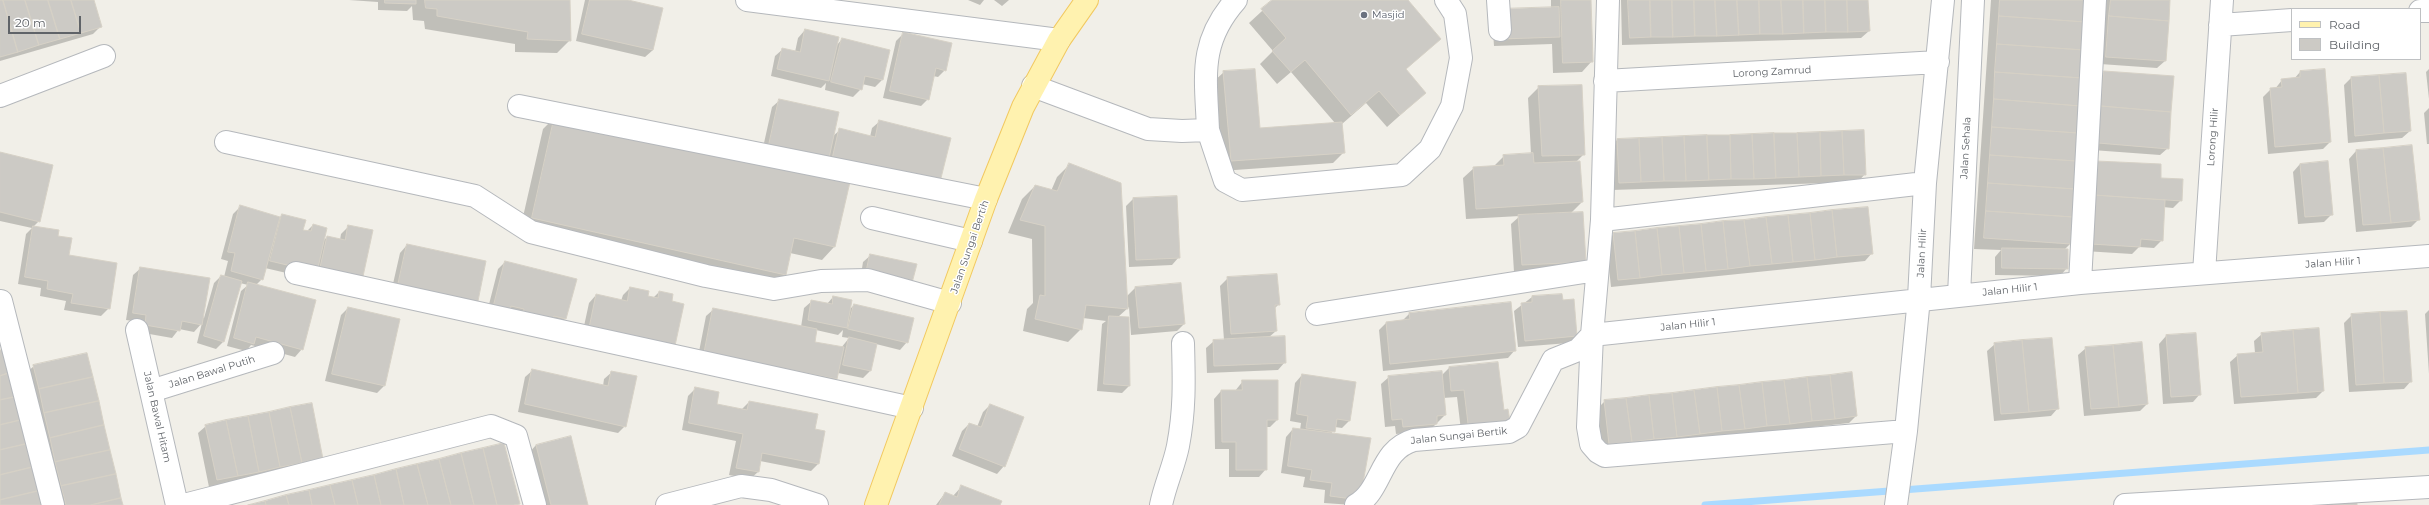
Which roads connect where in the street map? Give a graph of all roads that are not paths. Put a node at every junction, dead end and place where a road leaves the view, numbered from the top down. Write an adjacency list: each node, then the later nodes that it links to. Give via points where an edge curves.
1 (747, 0): 11 (street)
2 (1087, 0): 15 (main road, Jalan Sungai Bertih)
3 (1236, 0): 22 (street, via 1223,15 1208,47)
4 (1446, 0): 22 (street, via 1455,14 1461,58 1452,106 1430,149 1402,176 1242,190 1225,181)
5 (1498, 0): 14 (street)
6 (1608, 0): 18 (street)
7 (1943, 0): 17 (street, Jalan Hilir)
8 (1973, 0): 34 (street, Jalan Sehala)
9 (2095, 0): 33 (street)
10 (2222, 0): 13 (street, Lorong Hilir)
11 (774, 2): 15 (street)
12 (2291, 20): 13 (street)
13 (2220, 25): 32 (street, Lorong Hilir)
14 (1500, 30)
15 (1059, 40): 19 (main road, Jalan Sungai Bertih)
16 (104, 56): 20 (street)
17 (1938, 62): 18 (street, Lorong Zamrud); 24 (street, Jalan Hilir)
18 (1605, 81): 27 (street)
19 (1033, 86): 22 (street, via 1148,129); 25 (main road, Jalan Sungai Bertih)
20 (0, 96)
21 (519, 106): 25 (street)
22 (1208, 130)
23 (226, 142): 37 (street, via 475,196 531,232 706,276 774,289 821,281 868,280)
24 (1926, 183): 27 (street); 35 (street, Jalan Hilir)
25 (986, 199): 28 (main road, Jalan Sungai Bertih)
26 (872, 218): 28 (street)
27 (1602, 220): 30 (street)
28 (971, 241): 37 (main road, Jalan Sungai Bertih)
29 (2429, 256): 32 (street, Jalan Hilir 1)
30 (1597, 270): 38 (street); 40 (street)
31 (296, 273): 44 (street)
32 (2204, 273): 33 (street, Jalan Hilir 1)
33 (2080, 283): 34 (street, Jalan Hilir 1)
34 (1959, 295): 35 (street, Jalan Hilir 1)
35 (1919, 298): 40 (street, Jalan Hilir 1); 45 (street, Jalan Hilir)
36 (1, 301): 50 (street)
37 (950, 303): 44 (main road, Jalan Sungai Bertih)
38 (1317, 314)
39 (137, 330): 43 (street, Jalan Bawal Hitam)
40 (1592, 335): 45 (street, via 1588,427 1591,444 1605,456); 57 (street, Jalan Sungai Bertik, via 1578,350 1553,360 1518,427 1509,432 1403,443 1394,451 1366,499)
41 (1183, 343): 56 (street, via 1185,400 1178,448 1164,487)
42 (273, 353): 43 (street, Jalan Bawal Putih)
43 (151, 391): 51 (street, Jalan Bawal Hitam)
44 (912, 408): 55 (main road, Jalan Sungai Bertih)
45 (1906, 431): 49 (street, Jalan Hilir)
46 (2429, 487): 47 (street)
47 (2361, 498): 58 (street)
48 (810, 504): 54 (street, via 771,490 741,486)
49 (1896, 504)
50 (53, 505)
51 (177, 505)
52 (184, 505): 53 (street, via 491,426 516,436)
53 (535, 505)
54 (667, 505)
55 (876, 505)
56 (1161, 505)
57 (1356, 505)
58 (2125, 505)

